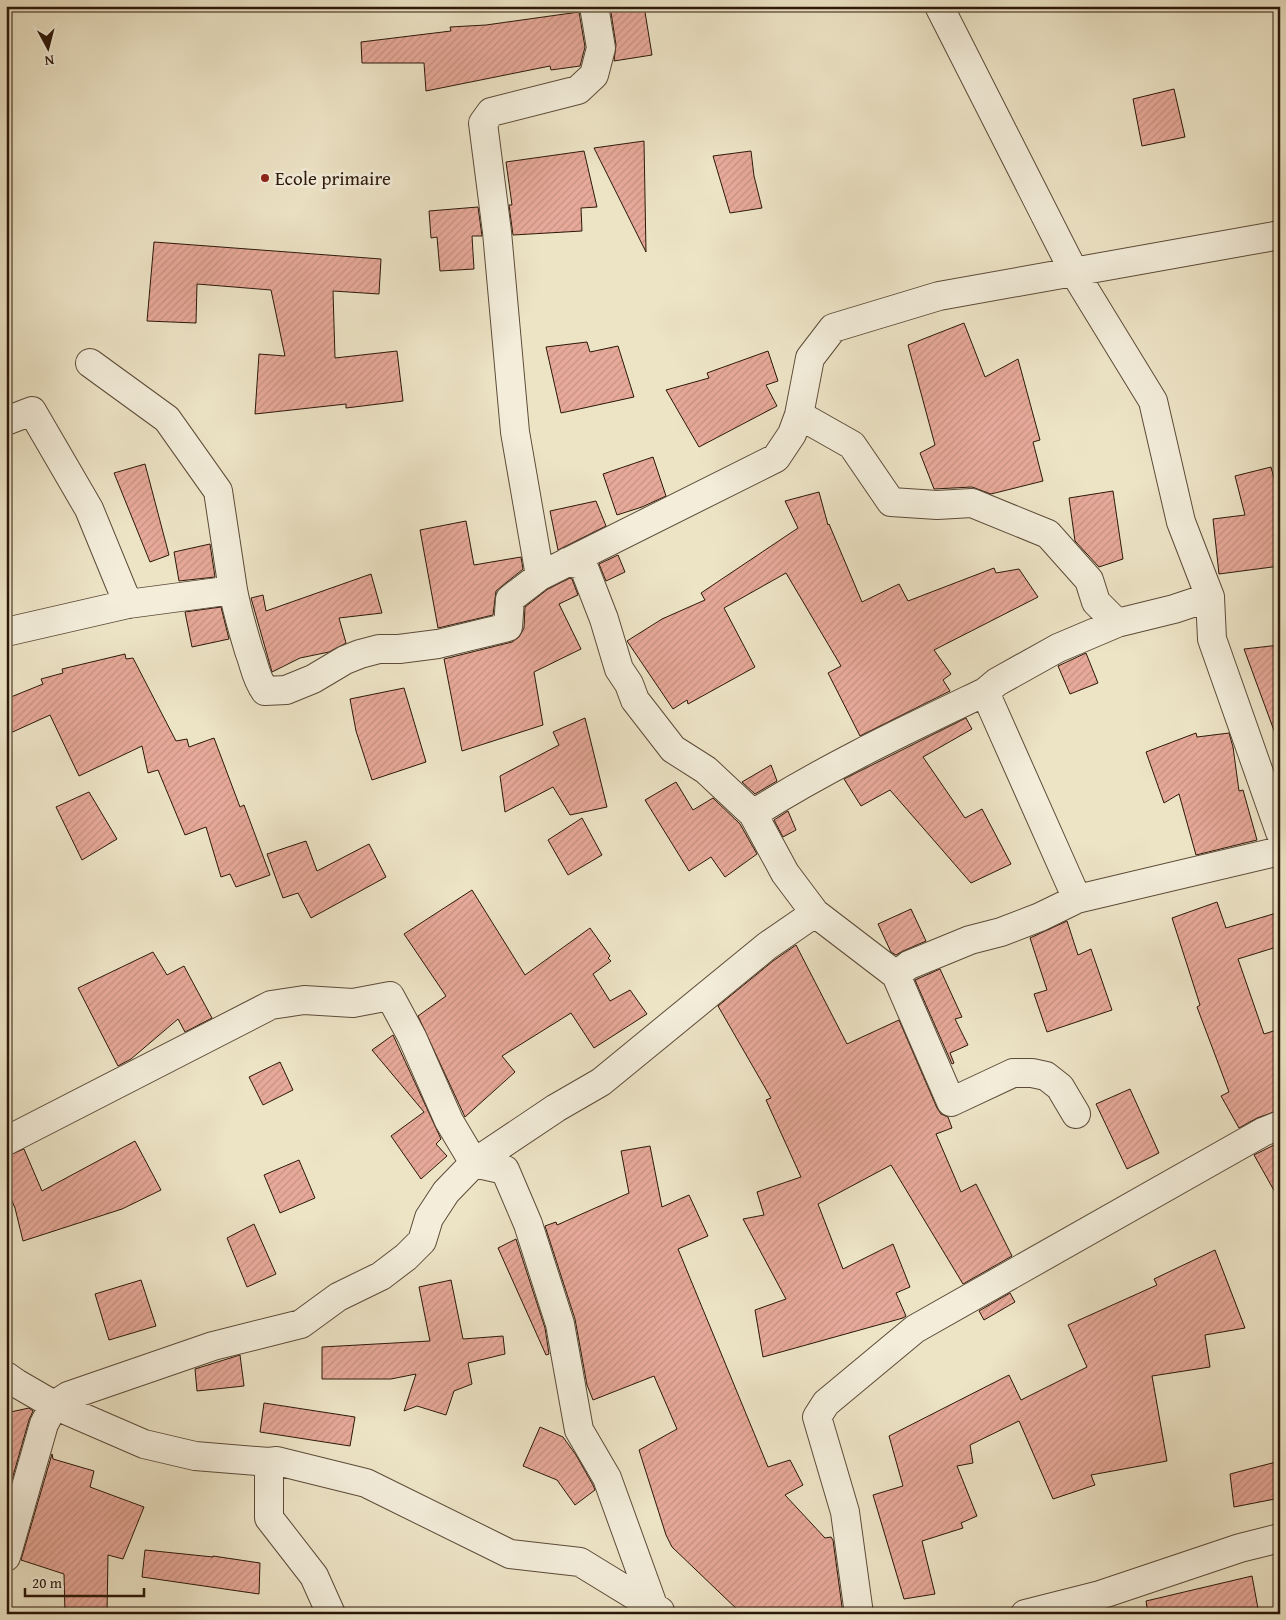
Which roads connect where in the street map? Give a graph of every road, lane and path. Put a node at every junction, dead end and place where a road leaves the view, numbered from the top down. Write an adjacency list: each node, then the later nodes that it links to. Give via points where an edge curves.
1 (594, 6): 9 (street, via 601,48 594,75 578,90 491,112 483,123 497,232 515,432)
2 (939, 6): 4 (street)
3 (1280, 235): 4 (street)
4 (1074, 272): 6 (street, via 939,296 833,328 810,358); 11 (street, via 1153,401 1180,522)
5 (90, 363): 10 (street, via 167,419 218,491)
6 (799, 415): 8 (street, via 792,434 776,458); 13 (street, via 852,445 891,502 972,503 1048,534 1089,580 1096,602)
7 (6, 420): 12 (street, via 32,411 90,510)
8 (567, 562): 9 (street); 16 (street, via 583,565 619,669 635,700 656,729 673,749 706,770)
9 (540, 576): 10 (street, via 510,599 508,627 438,644 378,649 345,660 286,690 265,691 257,679)
10 (233, 590): 12 (street)
11 (1210, 597): 13 (street); 17 (street, via 1212,639)
12 (128, 604): 14 (street)
13 (1117, 623): 15 (street, via 1058,648 996,682)
14 (6, 632)
15 (986, 692): 16 (street, via 831,768); 19 (street)
16 (752, 814): 20 (street, via 785,873)
17 (1280, 832)
18 (1280, 851): 19 (street)
19 (1076, 899): 21 (street, via 1040,917 909,965)
20 (815, 913): 21 (street); 25 (street, via 767,946 601,1082)
21 (896, 975): 22 (street, via 951,1102 1013,1073 1032,1073 1046,1076 1060,1088)
22 (1076, 1114)
23 (1280, 1125): 33 (street, via 1262,1132 915,1329 826,1403 817,1417 846,1512)
24 (6, 1141): 25 (street, via 271,1005 304,1000 353,1003 390,996 412,1037 449,1122)
25 (474, 1163): 27 (street, via 446,1192 430,1218 422,1240 406,1257 381,1276 338,1297 301,1324 213,1346 68,1396); 31 (street, via 505,1170 528,1224 560,1324 579,1430 607,1478)
26 (9, 1382): 27 (street)
27 (54, 1405): 28 (street, via 144,1444 195,1456); 30 (street, via 44,1424)
28 (269, 1462): 31 (street, via 366,1483 510,1554 580,1562); 32 (street, via 269,1518 314,1576)
29 (1280, 1538): 34 (street, via 1240,1548 1100,1595)
30 (6, 1557)
31 (659, 1611)
32 (331, 1614)
33 (858, 1614)
34 (1025, 1614)

